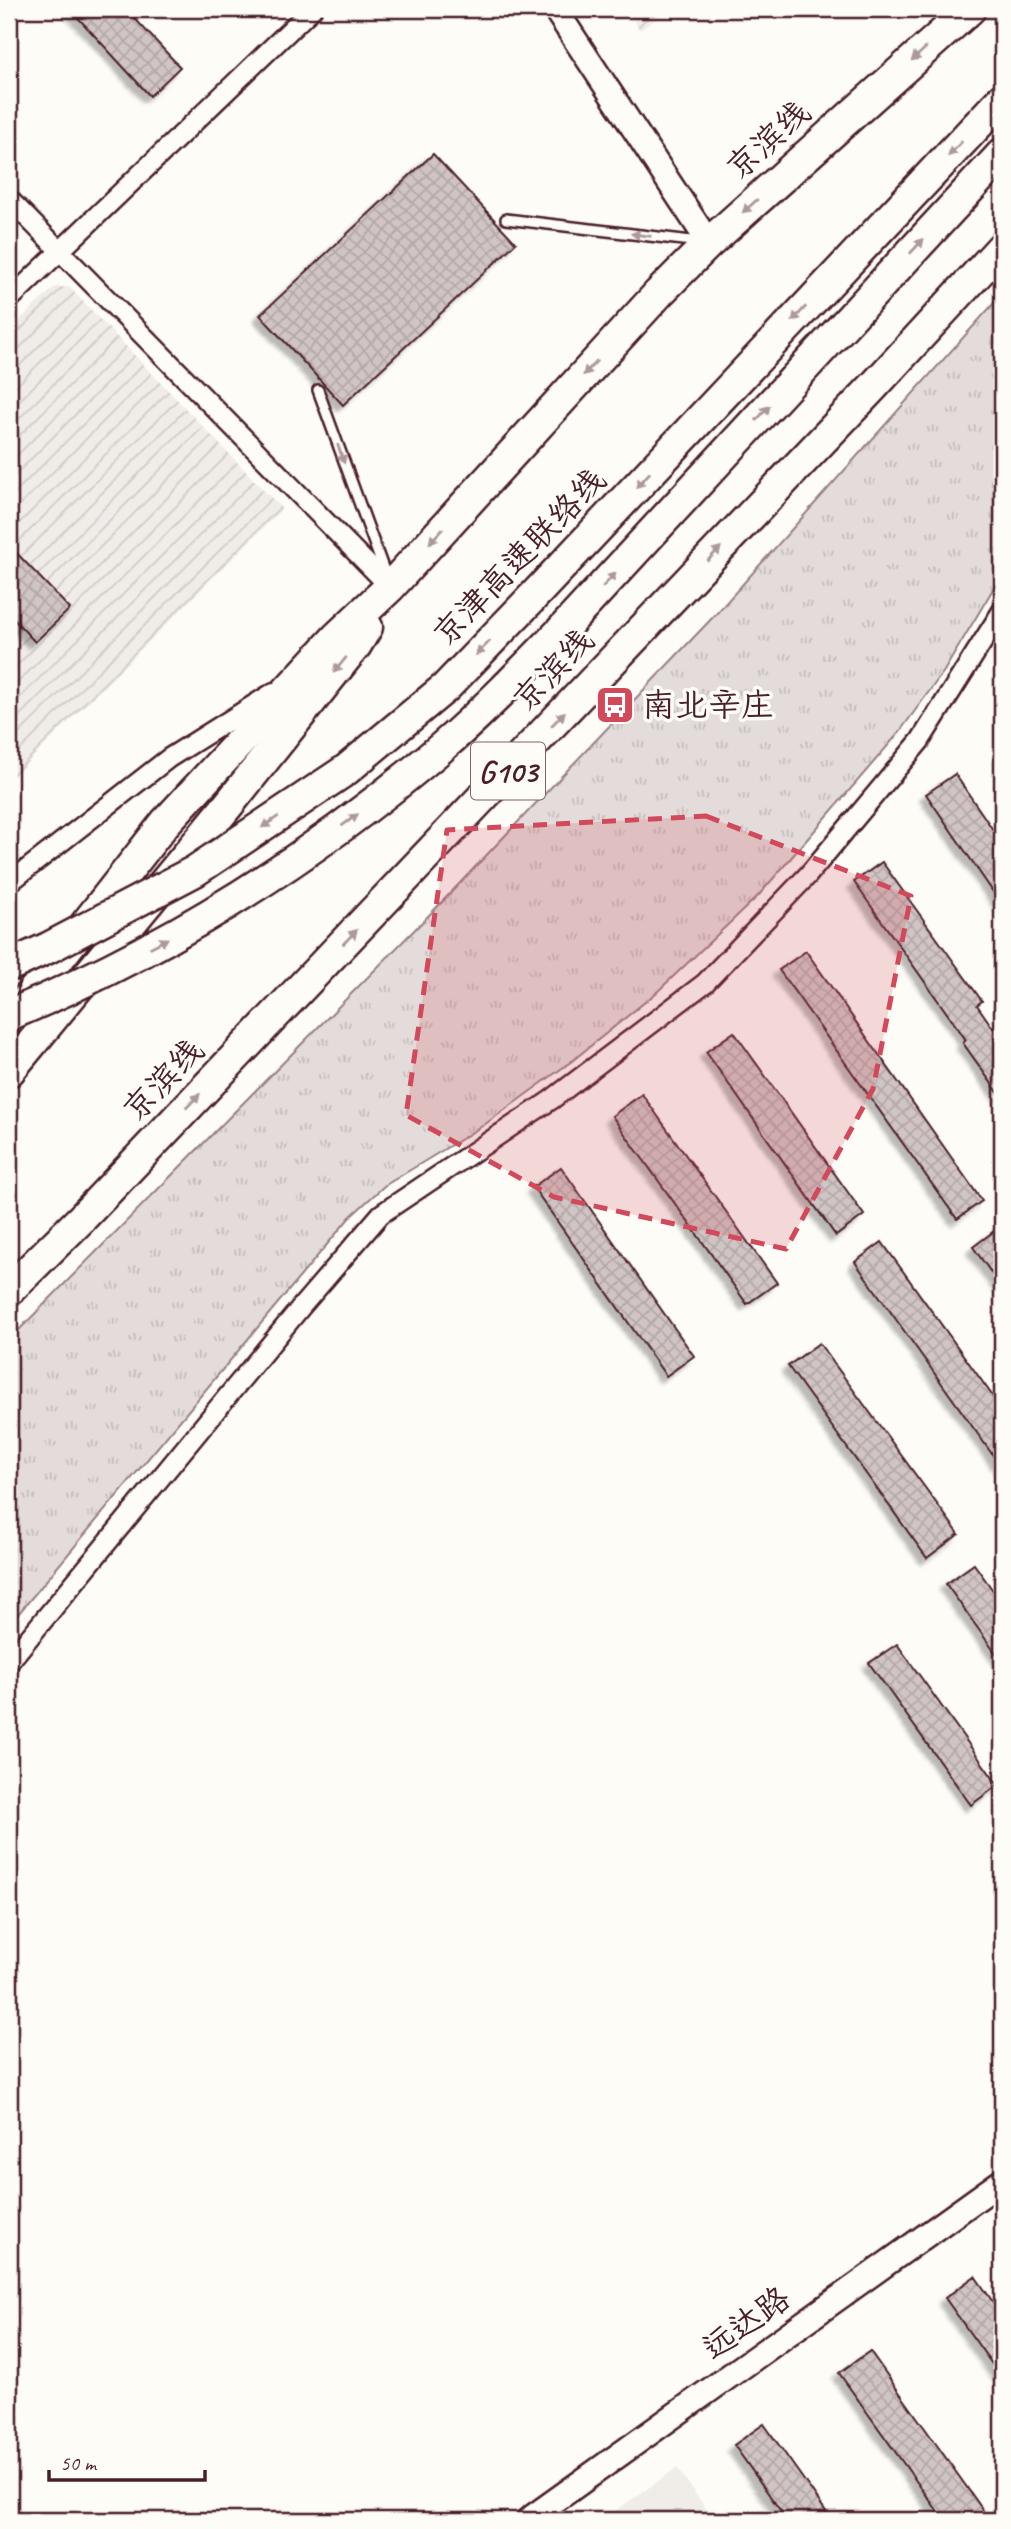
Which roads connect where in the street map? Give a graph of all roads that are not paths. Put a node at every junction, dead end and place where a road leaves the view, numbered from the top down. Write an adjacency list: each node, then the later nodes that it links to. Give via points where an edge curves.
1 (312, 9): 10 (street)
2 (555, 9): 8 (street)
3 (970, 9): 8 (highway, 京滨线, one-way to 8)
4 (1002, 99): 17 (highway, 京津高速联络线, one-way to 17, bridge, via 446,687 346,770 195,871)
5 (1002, 154): 18 (highway, one-way to 5, bridge, via 169,937 231,901 371,805 442,747 562,630)
6 (9, 199): 10 (street)
7 (506, 219): 8 (lane, one-way to 7)
8 (709, 243): 13 (highway, 京滨线, one-way to 13)
9 (1002, 247): 23 (highway, 京滨线 / G103, one-way to 9)
10 (60, 252): 11 (street); 13 (street)
11 (9, 300)
12 (318, 390): 13 (lane, one-way to 13)
13 (390, 587): 15 (highway, 京滨线); 20 (highway, one-way to 20, via 356,645)
14 (1002, 611): 26 (street, via 920,741 808,875 705,983 551,1100 381,1214)
15 (301, 675): 16 (street, via 169,758); 19 (highway, 京滨线, via 165,823)
16 (9, 883)
17 (9, 966)
18 (9, 1015)
19 (9, 1023)
20 (32, 1043): 21 (highway); 22 (highway)
21 (9, 1071)
22 (9, 1079)
23 (155, 1141): 24 (highway, via 124,1160 35,1243); 25 (highway, 京滨线 / G103)
24 (9, 1259)
25 (9, 1290)
26 (9, 1662)
27 (1002, 2180): 28 (street, 远达路)
28 (528, 2520)

